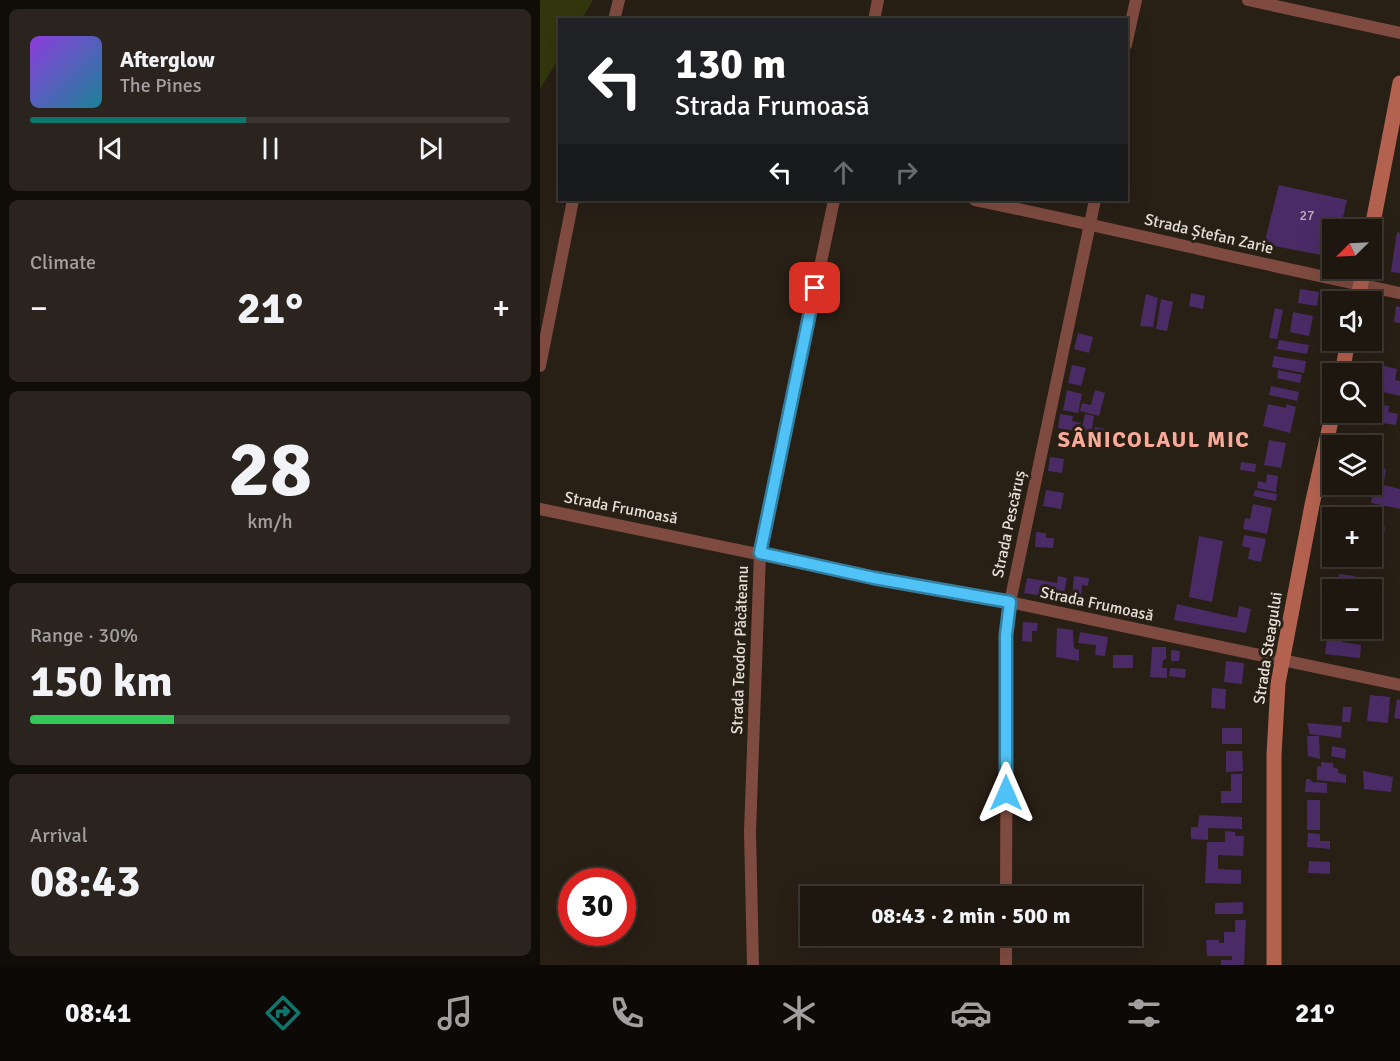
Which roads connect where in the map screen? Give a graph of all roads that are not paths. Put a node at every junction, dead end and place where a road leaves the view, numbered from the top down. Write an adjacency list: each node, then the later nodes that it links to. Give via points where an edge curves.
1 (619, 0): 5 (street)
2 (878, 0): 6 (street)
3 (1136, 0): 8 (street)
4 (1248, 0): 7 (street)
5 (614, 18)
6 (874, 18)
7 (1400, 33)
8 (1128, 36)
9 (1400, 83): 14 (main road)
10 (573, 201): 20 (street)
11 (834, 201): 23 (street, Strada Teodor Păcăteanu)
12 (980, 201): 15 (street, Strada Ștefan Zarie)
13 (1095, 201): 15 (street, Strada Pescăruș)
14 (1374, 219)
15 (1090, 223): 17 (street, Strada Ștefan Zarie); 24 (street, Strada Pescăruș)
16 (1362, 279): 17 (main road)
17 (1361, 286): 18 (main road); 19 (street, Strada Ștefan Zarie)
18 (1360, 291)
19 (1400, 293)
20 (540, 366)
21 (1331, 423): 25 (main road, Strada Steagului)
22 (540, 509): 23 (street, Strada Frumoasă)
23 (760, 553): 24 (street, Strada Frumoasă); 29 (street, Strada Teodor Păcăteanu, via 750,832)
24 (1010, 602): 25 (street, Strada Frumoasă); 27 (street, Strada Pescăruș, via 1006,635)
25 (1281, 658): 26 (street, Strada Frumoasă); 31 (main road, Strada Steagului, via 1274,744)
26 (1400, 685)
27 (1006, 886)
28 (1006, 946): 30 (street)
29 (753, 965)
30 (1006, 965)
31 (1274, 965)

